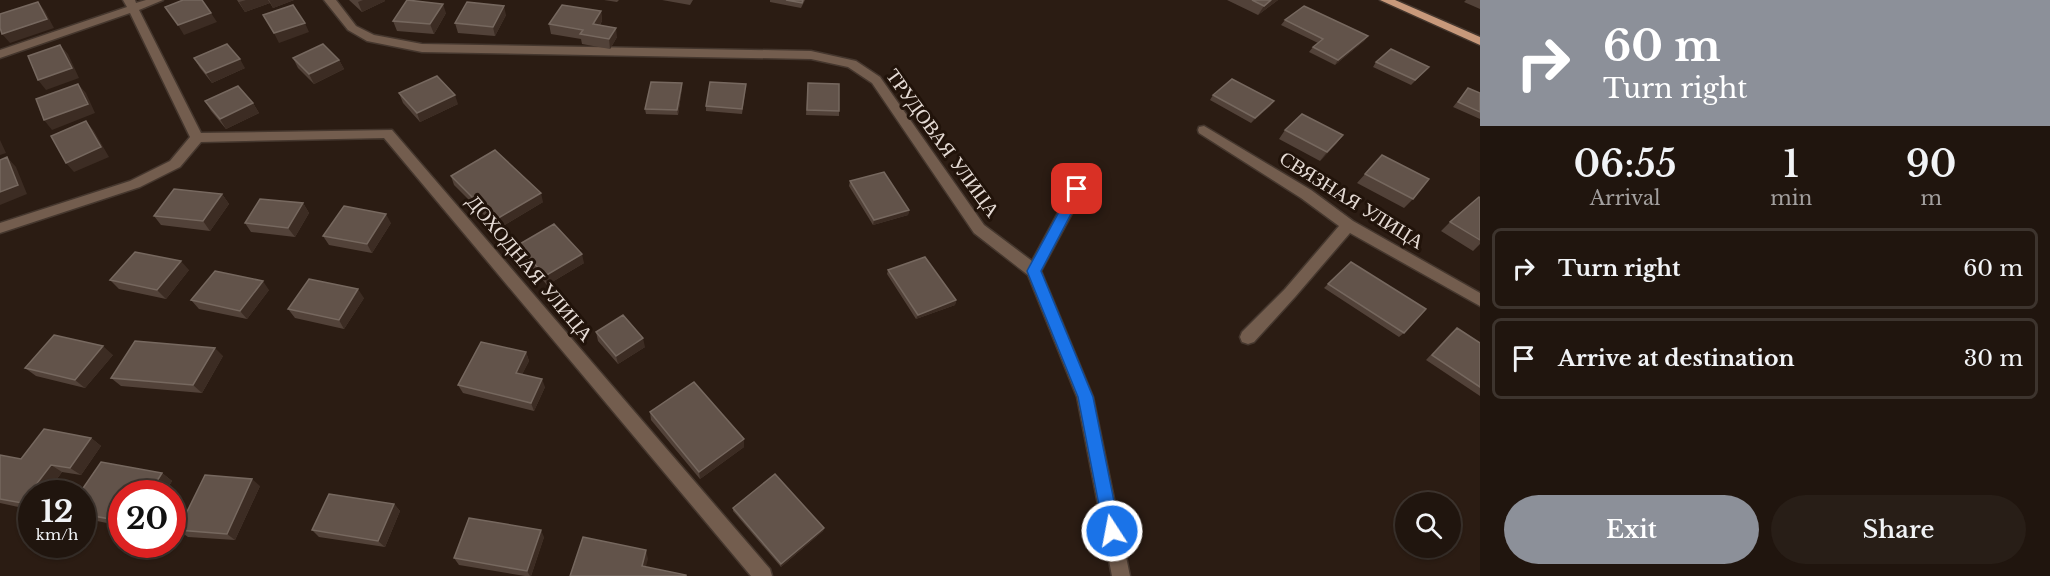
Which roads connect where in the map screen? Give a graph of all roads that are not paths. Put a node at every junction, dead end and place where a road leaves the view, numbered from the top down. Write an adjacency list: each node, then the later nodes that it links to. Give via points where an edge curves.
1 (157, 0): 4 (lane)
2 (330, 0): 12 (lane, ТРУДОВАЯ УЛИЦА, via 352,28 371,38 422,48 811,55 852,64 876,80 979,230)
3 (1386, 0): 5 (main road)
4 (132, 4): 6 (lane); 8 (lane)
5 (1480, 41)
6 (0, 54)
7 (1204, 130): 10 (lane, СВЯЗНАЯ УЛИЦА)
8 (197, 138): 11 (lane, via 175,164 135,184); 15 (lane, ДОХОДНАЯ УЛИЦА, via 387,133)
9 (1077, 189): 12 (lane)
10 (1348, 225): 13 (lane, СВЯЗНАЯ УЛИЦА); 14 (lane)
11 (0, 228)
12 (1034, 271): 16 (lane, via 1085,397)
13 (1480, 300)
14 (1248, 337)
15 (764, 576)
16 (1121, 576)

